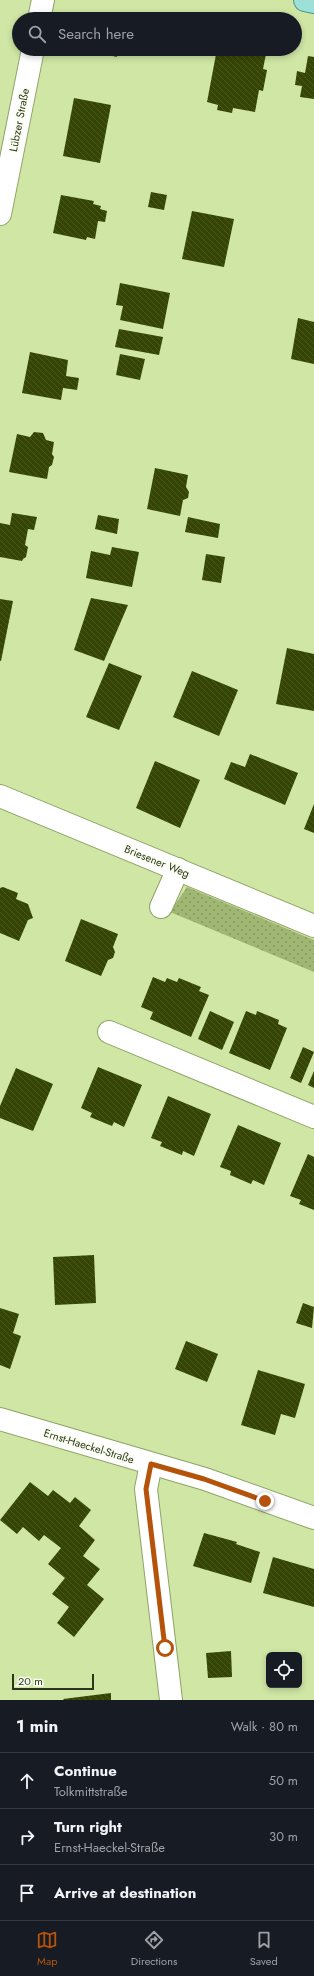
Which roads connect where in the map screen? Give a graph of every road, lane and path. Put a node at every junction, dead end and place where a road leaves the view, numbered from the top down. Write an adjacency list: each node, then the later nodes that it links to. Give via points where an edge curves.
1 (43, 0): 4 (street)
2 (306, 0): 3 (main road)
3 (314, 2)
4 (40, 12)
5 (32, 56): 6 (street, Lübzer Straße)
6 (0, 214)
7 (0, 796): 8 (street, Briesener Weg)
8 (178, 869): 9 (street); 10 (street, Briesener Weg)
9 (161, 907)
10 (314, 926)
11 (109, 1032): 12 (street)
12 (314, 1117)
13 (0, 1419): 14 (street, Ernst-Haeckel-Straße)
14 (151, 1464): 15 (street, Ernst-Haeckel-Straße, via 204,1479); 16 (street, via 146,1489)
15 (314, 1518)
16 (171, 1700)

